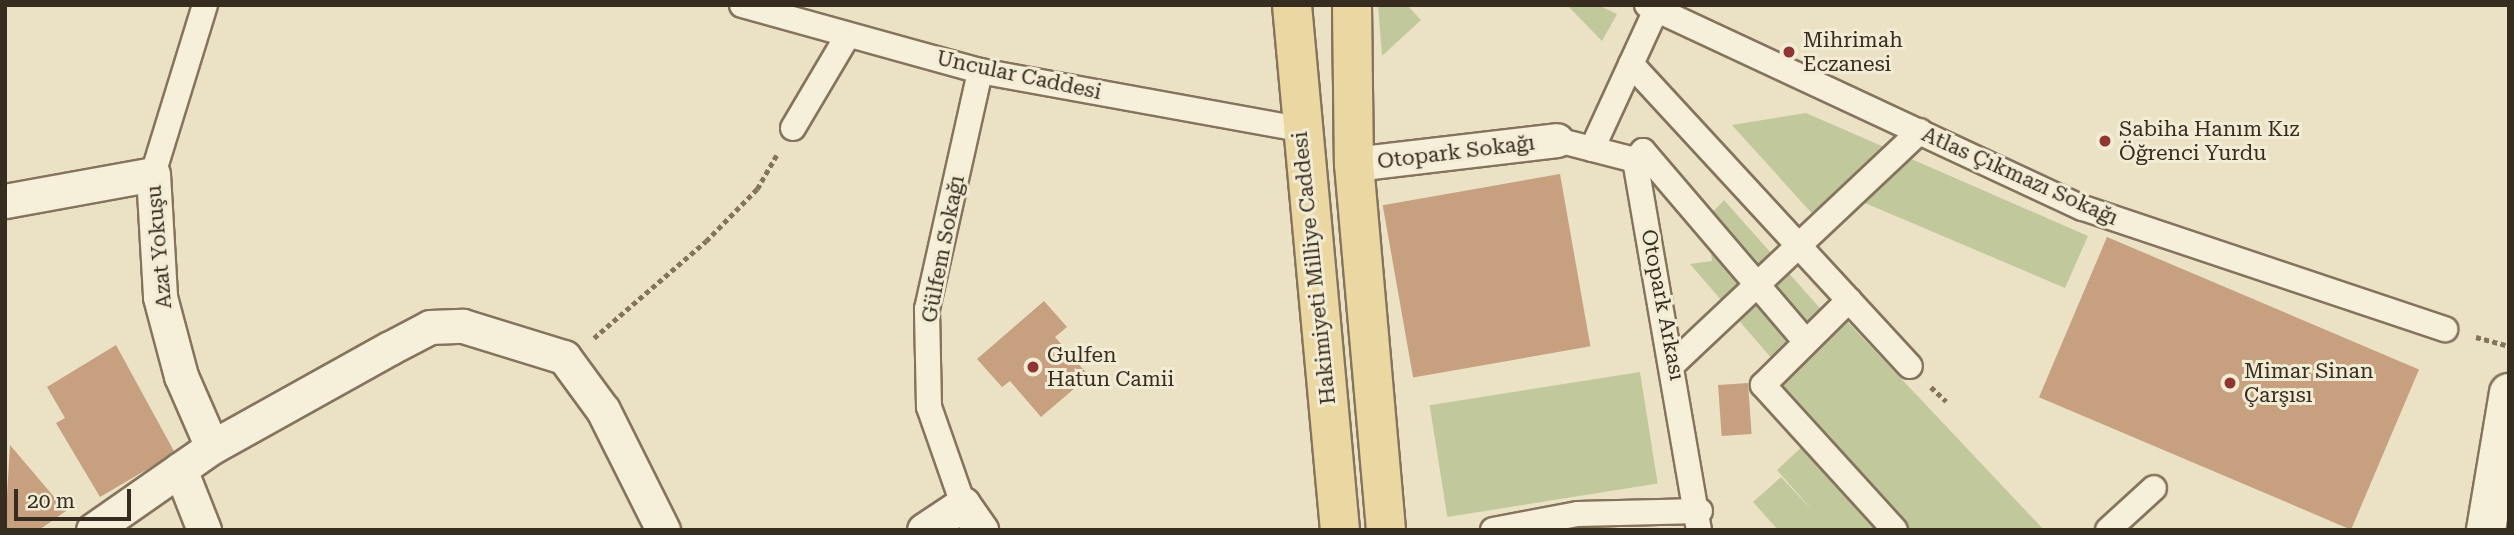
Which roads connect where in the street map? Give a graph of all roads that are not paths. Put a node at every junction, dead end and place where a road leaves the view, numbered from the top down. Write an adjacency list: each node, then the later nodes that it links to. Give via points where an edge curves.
1 (205, 5): 16 (street, Azat Yokuşu)
2 (742, 5): 6 (street, Uncular Caddesi)
3 (1292, 5): 10 (main road, Hakimiyeti Milliye Caddesi)
4 (1352, 5): 15 (main road)
5 (1651, 7): 7 (street); 11 (street, Atlas Çıkmazı Sokağı)
6 (848, 35): 8 (street, Uncular Caddesi); 9 (street)
7 (1631, 64): 13 (street); 18 (street)
8 (980, 71): 10 (street, Uncular Caddesi); 29 (street, Gülfem Sokağı, via 928,309 929,407)
9 (793, 128)
10 (1300, 129): 35 (main road, Hakimiyeti Milliye Caddesi)
11 (1920, 131): 18 (street); 21 (street, Atlas Çıkmazı Sokağı, via 2083,208)
12 (1557, 141): 13 (street); 15 (street, Otopark Sokağı)
13 (1592, 149): 14 (street)
14 (1635, 160): 19 (street, via 1643,151); 23 (street, Otopark Arkası)
15 (1354, 164): 36 (main road)
16 (153, 174): 17 (street); 26 (street, Azat Yokuşu, via 160,297 181,376)
17 (5, 201)
18 (1799, 246): 19 (street); 20 (street)
19 (1757, 285): 22 (street); 23 (street)
20 (1849, 300): 22 (street); 24 (street)
21 (2445, 329)
22 (1806, 342): 38 (street, via 1763,385)
23 (1674, 363): 30 (street, Otopark Arkası)
24 (1910, 366)
25 (2509, 393): 40 (street)
26 (212, 447): 27 (street); 33 (street, via 430,327 463,326 564,357 603,411)
27 (180, 469): 31 (street); 32 (street)
28 (2154, 488): 39 (street)
29 (972, 517): 34 (street, Gülfem Sokağı)
30 (1700, 520): 37 (street, via 1578,514)
31 (93, 530)
32 (204, 530)
33 (663, 530)
34 (924, 530)
35 (1340, 530)
36 (1386, 530)
37 (1493, 530)
38 (1895, 530)
39 (2108, 530)
40 (2486, 530)

